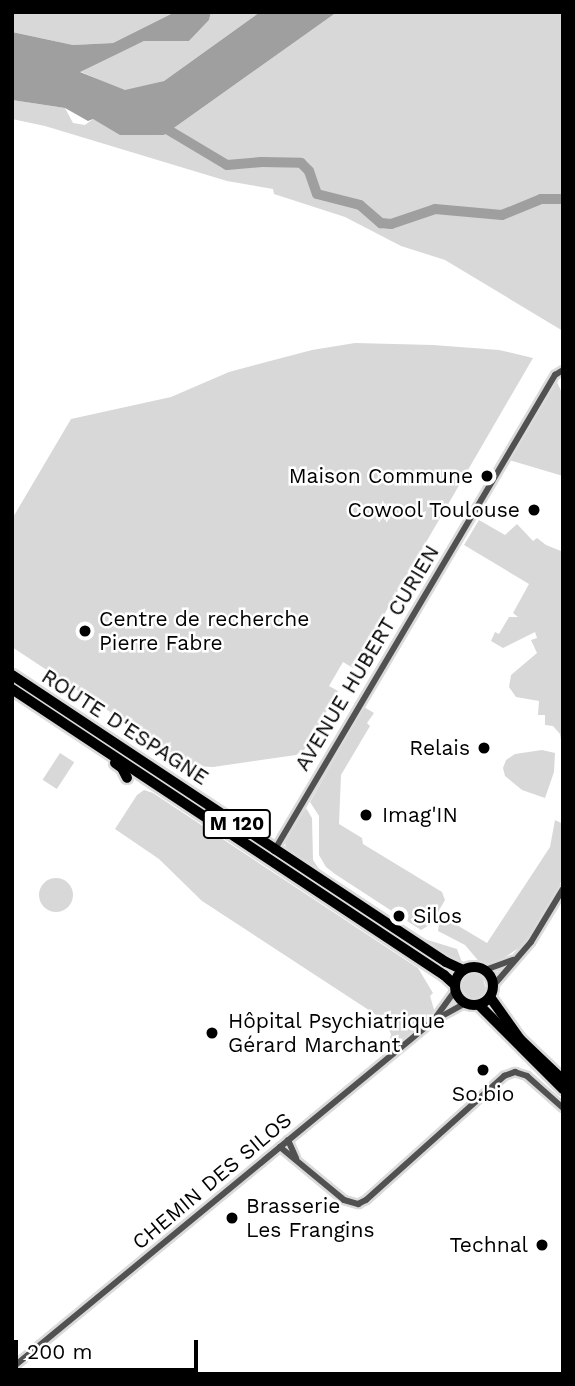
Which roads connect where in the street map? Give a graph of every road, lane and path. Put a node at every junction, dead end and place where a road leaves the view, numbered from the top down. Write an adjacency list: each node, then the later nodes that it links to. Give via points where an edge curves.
1 (563, 370): 6 (street, AVENUE HUBERT CURIEN, via 555,375)
2 (12, 675): 6 (main road, ROUTE D'ESPAGNE / M 120)
3 (12, 688): 4 (main road, ROUTE D'ESPAGNE / M 120)
4 (79, 733): 5 (main road, via 122,768); 6 (main road, ROUTE D'ESPAGNE / M 120)
5 (127, 778)
6 (272, 853): 9 (main road, ROUTE D'ESPAGNE / M 120); 12 (main road, ROUTE D'ESPAGNE / M 120)
7 (563, 889): 8 (street, via 531,943)
8 (515, 960): 10 (street); 11 (street)
9 (463, 970): 10 (main road); 12 (main road)
10 (485, 970): 11 (main road)
11 (493, 986): 13 (main road)
12 (455, 988): 14 (main road); 16 (street, CHEMIN DES SILOS)
13 (490, 997): 15 (main road); 17 (main road, via 520,1039)
14 (465, 1003): 15 (main road); 16 (street, CHEMIN DES SILOS)
15 (479, 1004): 18 (main road)
16 (433, 1021): 20 (street, CHEMIN DES SILOS)
17 (563, 1080)
18 (563, 1088)
19 (563, 1108): 22 (street, via 527,1076 515,1072 504,1076 358,1204 344,1200)
20 (288, 1140): 21 (street, CHEMIN DES SILOS); 22 (street)
21 (280, 1147): 22 (street); 23 (street, CHEMIN DES SILOS)
22 (296, 1158)
23 (12, 1368)

